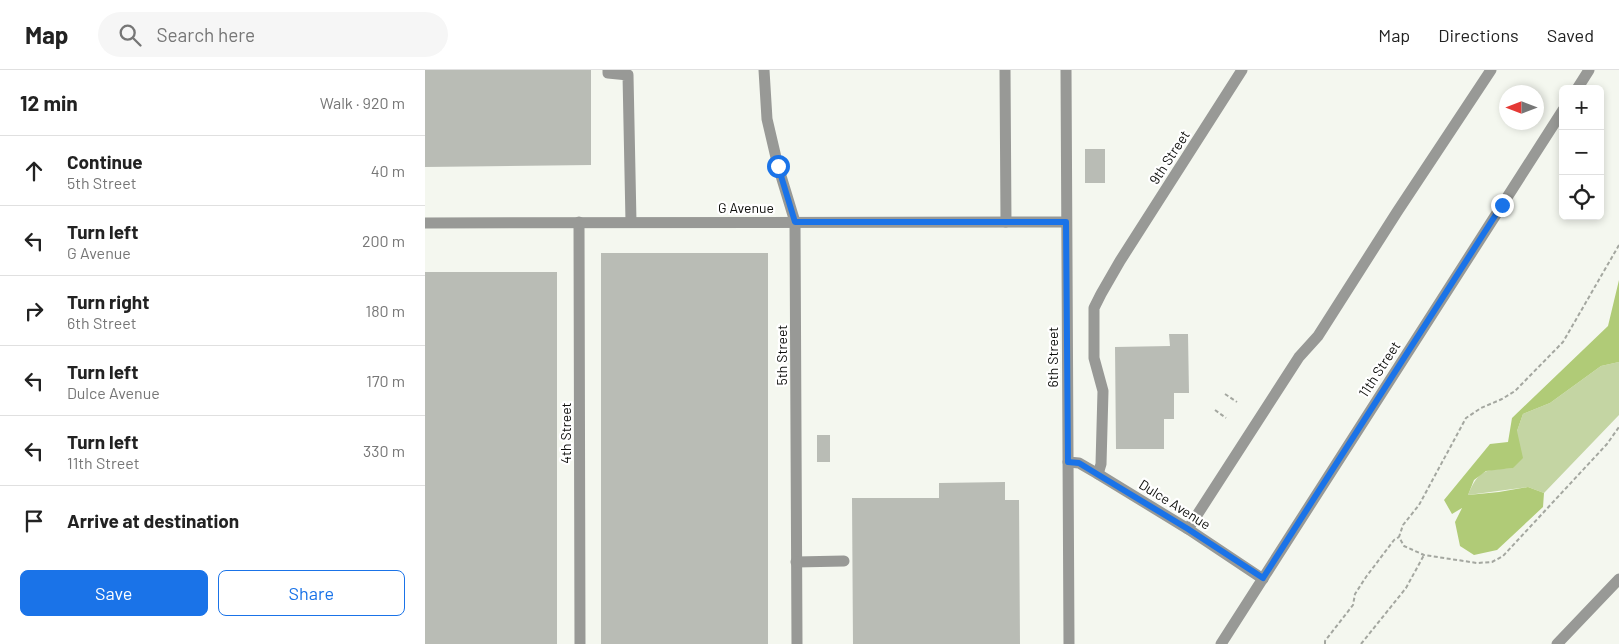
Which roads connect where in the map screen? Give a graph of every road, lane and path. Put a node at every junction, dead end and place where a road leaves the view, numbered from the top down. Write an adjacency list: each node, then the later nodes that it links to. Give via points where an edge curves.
1 (608, 70): 11 (street, via 608,73 628,75)
2 (764, 70): 12 (street, 5th Street, via 769,128)
3 (1005, 70): 13 (street)
4 (1066, 70): 14 (street, 6th Street)
5 (1242, 70): 23 (street, 9th Street, via 1094,308 1094,358 1103,391 1101,464)
6 (1491, 70): 24 (street)
7 (1589, 70): 8 (street)
8 (1580, 85)
9 (1559, 116): 29 (street, 11th Street)
10 (579, 222): 11 (street, G Avenue); 15 (street, G Avenue); 31 (street, 4th Street)
11 (631, 222): 12 (street, G Avenue)
12 (795, 222): 13 (street, G Avenue); 28 (street, 5th Street)
13 (1006, 222): 14 (street, G Avenue)
14 (1066, 222): 22 (street, 6th Street)
15 (425, 223)
16 (1619, 245): 25 (path, via 1563,342 1515,391 1466,418)
17 (1225, 394): 18 (path)
18 (1237, 402)
19 (1215, 410): 20 (path)
20 (1226, 418)
21 (1619, 427): 26 (path, via 1503,556 1492,562 1477,563)
22 (1068, 462): 23 (street, Dulce Avenue, via 1079,463); 33 (street, 6th Street)
23 (1097, 474): 24 (street, Dulce Avenue)
24 (1188, 529): 29 (street, Dulce Avenue)
25 (1399, 537): 26 (path, via 1404,546); 35 (path, via 1366,577 1355,594 1353,605)
26 (1425, 555): 36 (path, via 1406,588)
27 (844, 561): 28 (street)
28 (796, 562): 32 (street, 5th Street)
29 (1263, 578): 34 (street, 11th Street)
30 (1619, 579): 37 (street)
31 (580, 644)
32 (797, 644)
33 (1069, 644)
34 (1221, 644)
35 (1325, 644)
36 (1361, 644)
37 (1557, 644)

